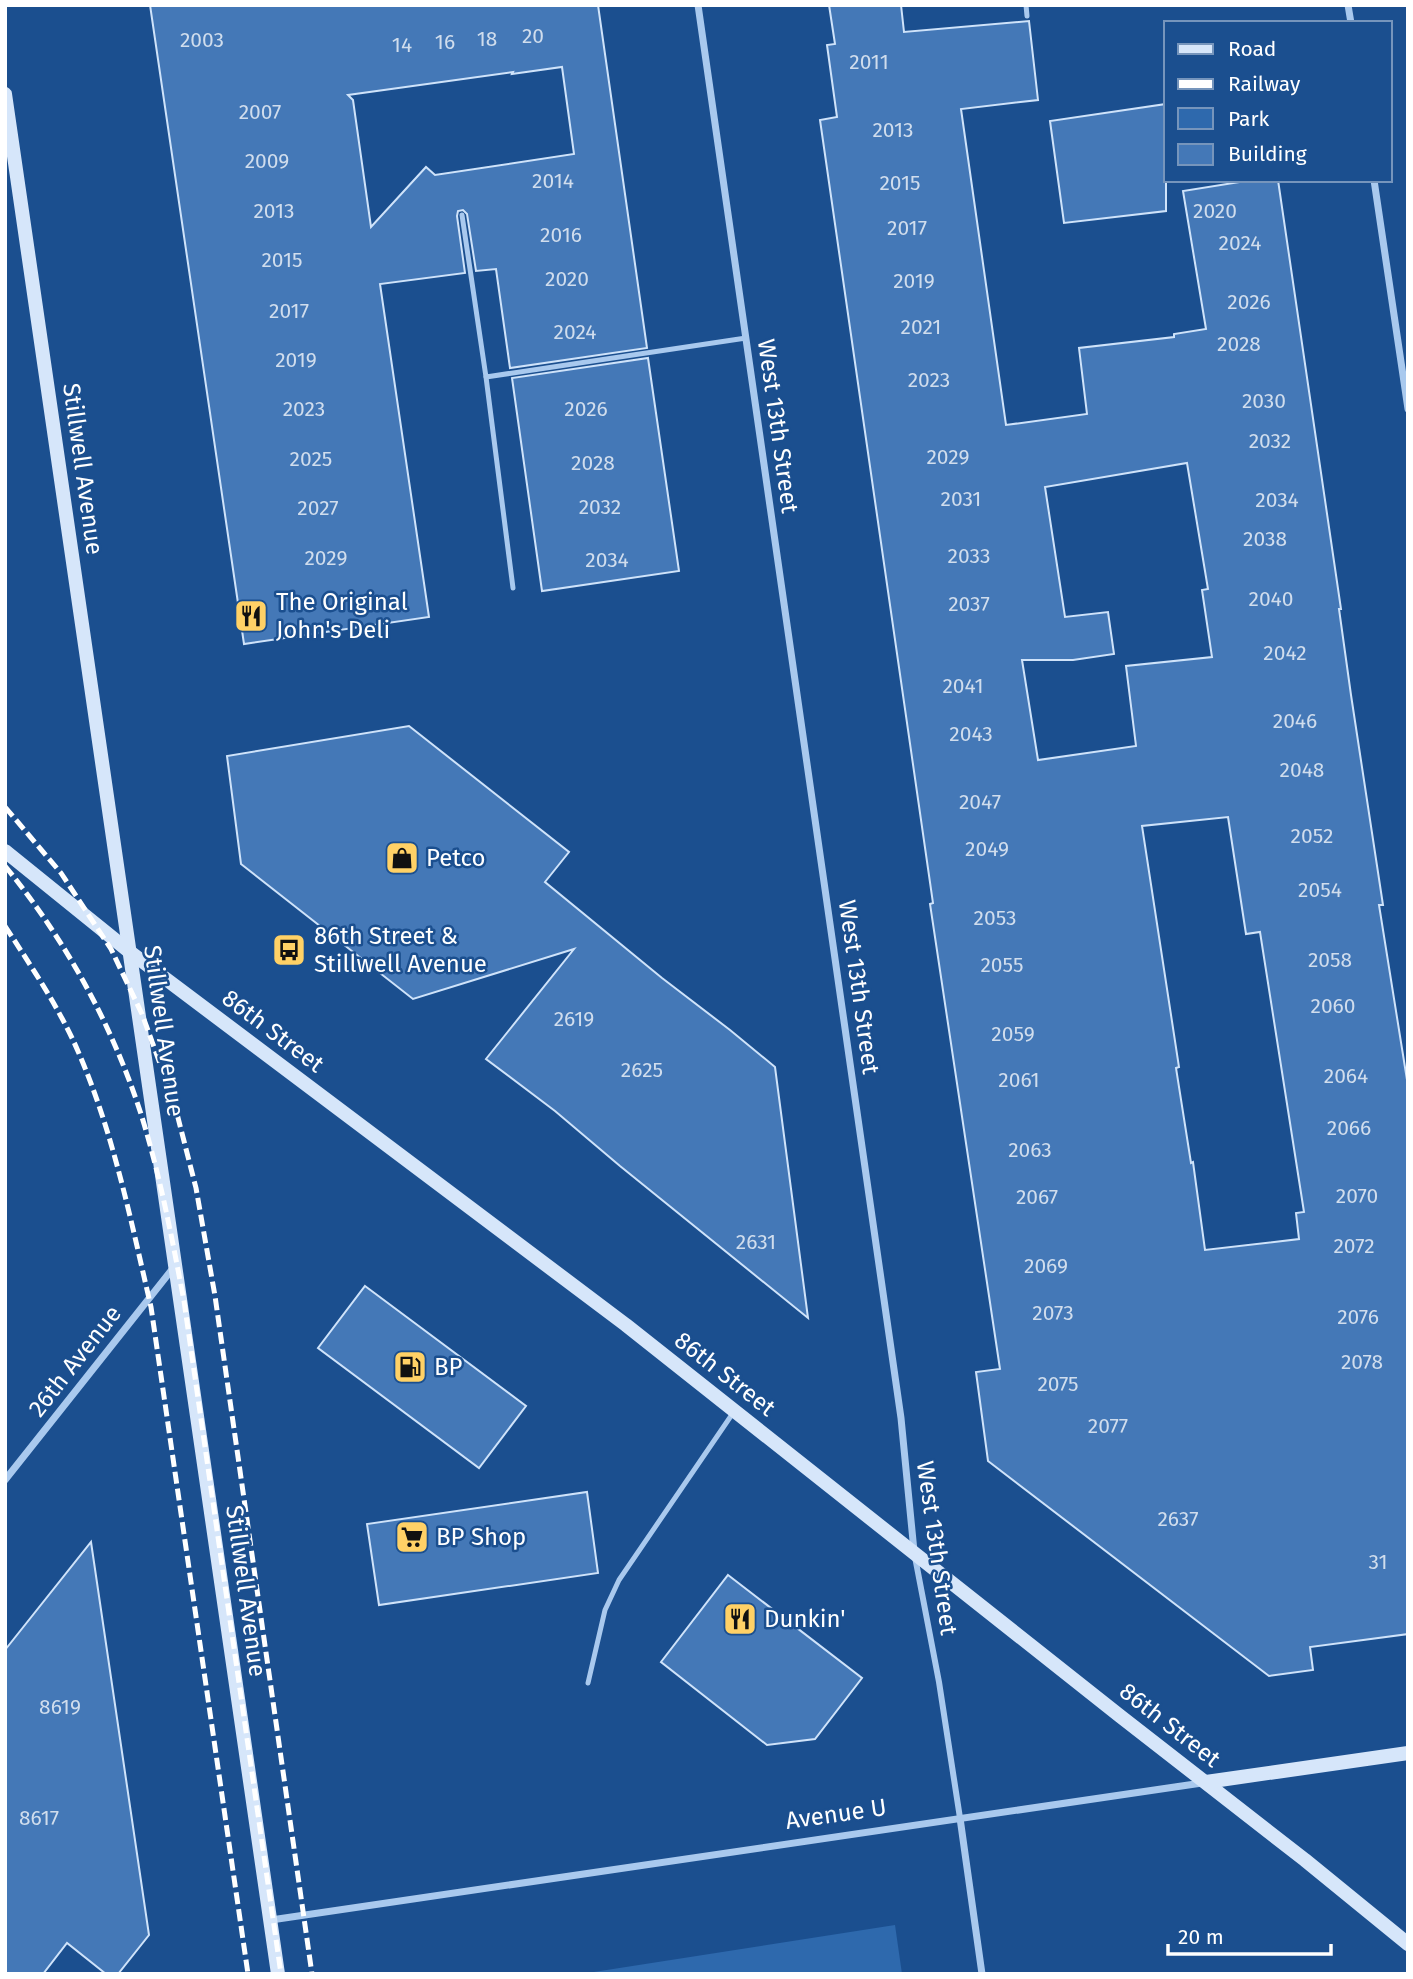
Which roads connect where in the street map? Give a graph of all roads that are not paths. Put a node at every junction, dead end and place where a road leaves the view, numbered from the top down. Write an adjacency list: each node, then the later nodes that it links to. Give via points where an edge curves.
1 (698, 5): 7 (street, West 13th Street)
2 (1026, 5): 3 (lane)
3 (1027, 16)
4 (5, 94): 12 (main road, Stillwell Avenue)
5 (1374, 182): 9 (street)
6 (462, 215): 8 (lane)
7 (746, 338): 8 (lane); 16 (street, West 13th Street, via 901,1418)
8 (486, 377): 10 (lane)
9 (1408, 409)
10 (513, 588)
11 (5, 851): 12 (main road, 86th Street)
12 (130, 952): 13 (main road, Stillwell Avenue); 14 (main road, 86th Street)
13 (175, 1266): 15 (street, 26th Avenue); 21 (main road, Stillwell Avenue)
14 (734, 1410): 16 (main road, 86th Street); 17 (lane, via 619,1580 604,1610)
15 (5, 1480)
16 (914, 1552): 19 (main road, 86th Street); 20 (street, West 13th Street)
17 (588, 1683)
18 (1408, 1753): 19 (main road, Avenue U)
19 (1206, 1782): 20 (street, Avenue U); 22 (main road, 86th Street)
20 (960, 1818): 21 (street, Avenue U); 24 (street, West 13th Street)
21 (271, 1920): 23 (main road, Stillwell Avenue)
22 (1408, 1944)
23 (278, 1974)
24 (982, 1974)

